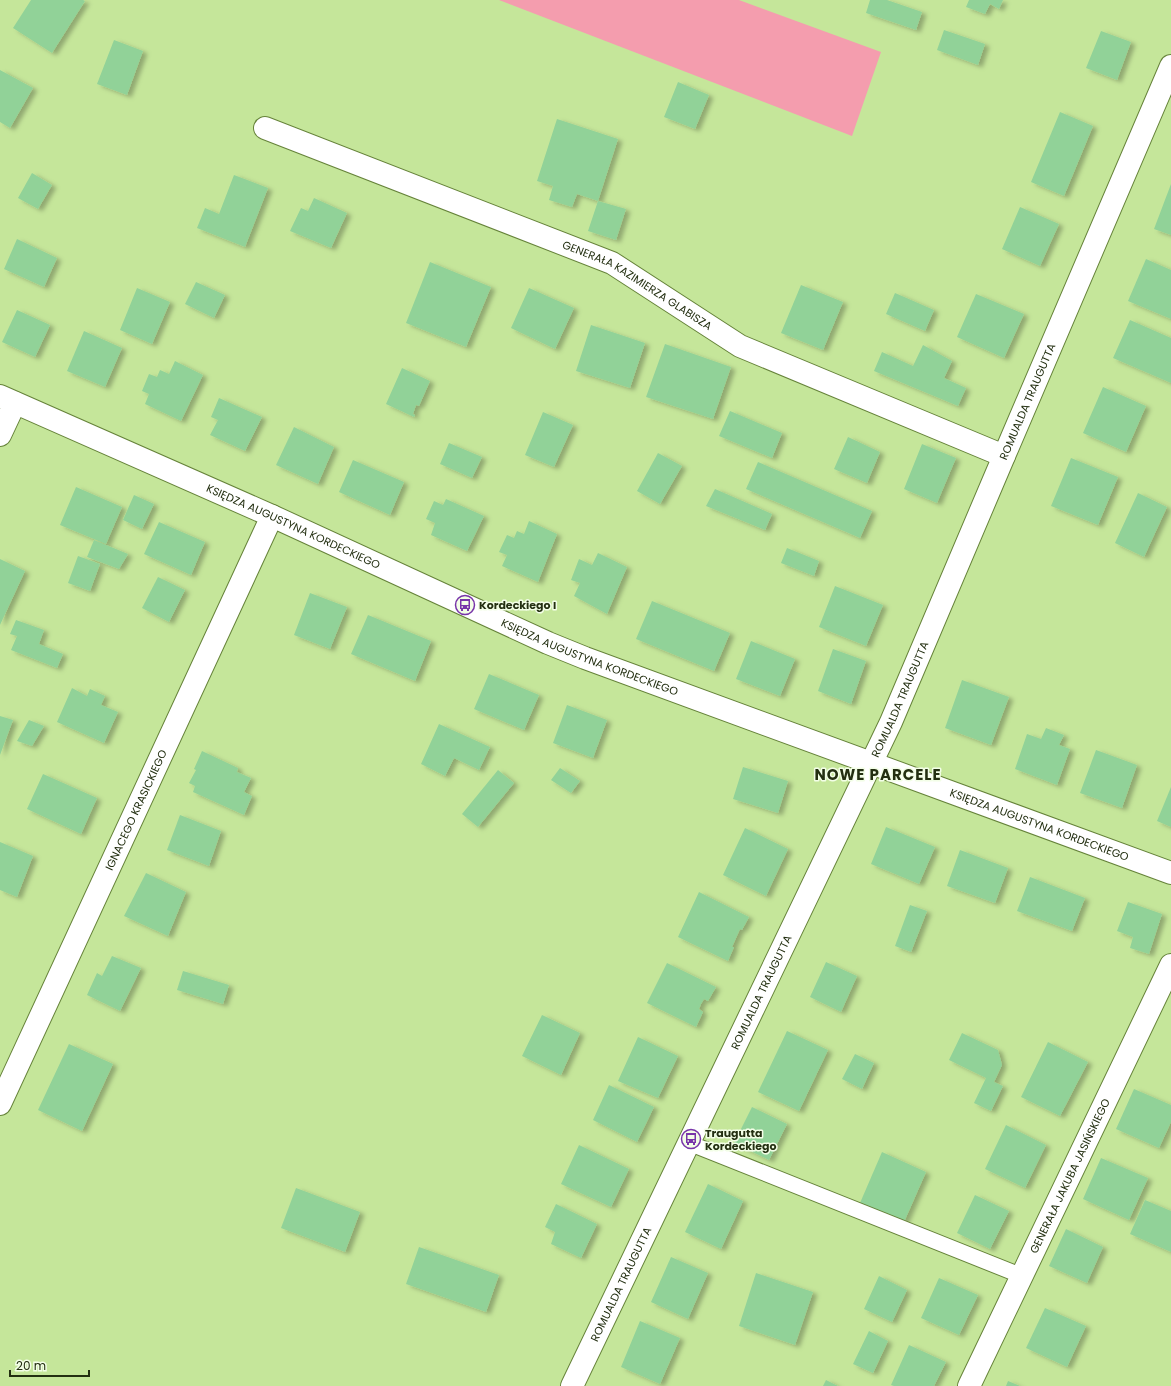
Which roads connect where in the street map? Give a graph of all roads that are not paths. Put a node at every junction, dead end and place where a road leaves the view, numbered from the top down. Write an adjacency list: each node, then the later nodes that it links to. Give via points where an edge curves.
1 (1171, 66): 5 (street, ROMUALDA TRAUGUTTA)
2 (265, 128): 5 (street, GENERAŁA KAZIMIERZA GLABISZA, via 612,263 740,346)
3 (7, 399): 4 (street); 6 (street, KSIĘDZA AUGUSTYNA KORDECKIEGO)
4 (0, 436)
5 (1004, 456): 7 (street, ROMUALDA TRAUGUTTA)
6 (272, 516): 7 (street, KSIĘDZA AUGUSTYNA KORDECKIEGO, via 548,643); 10 (street, IGNACEGO KRASICKIEGO)
7 (872, 763): 8 (street, KSIĘDZA AUGUSTYNA KORDECKIEGO); 11 (street, ROMUALDA TRAUGUTTA)
8 (1171, 873)
9 (1171, 965): 12 (street, GENERAŁA JAKUBA JASIŃSKIEGO)
10 (0, 1104)
11 (689, 1143): 12 (lane); 13 (street, ROMUALDA TRAUGUTTA)
12 (1022, 1276): 14 (street, GENERAŁA JAKUBA JASIŃSKIEGO)
13 (572, 1386)
14 (969, 1386)

